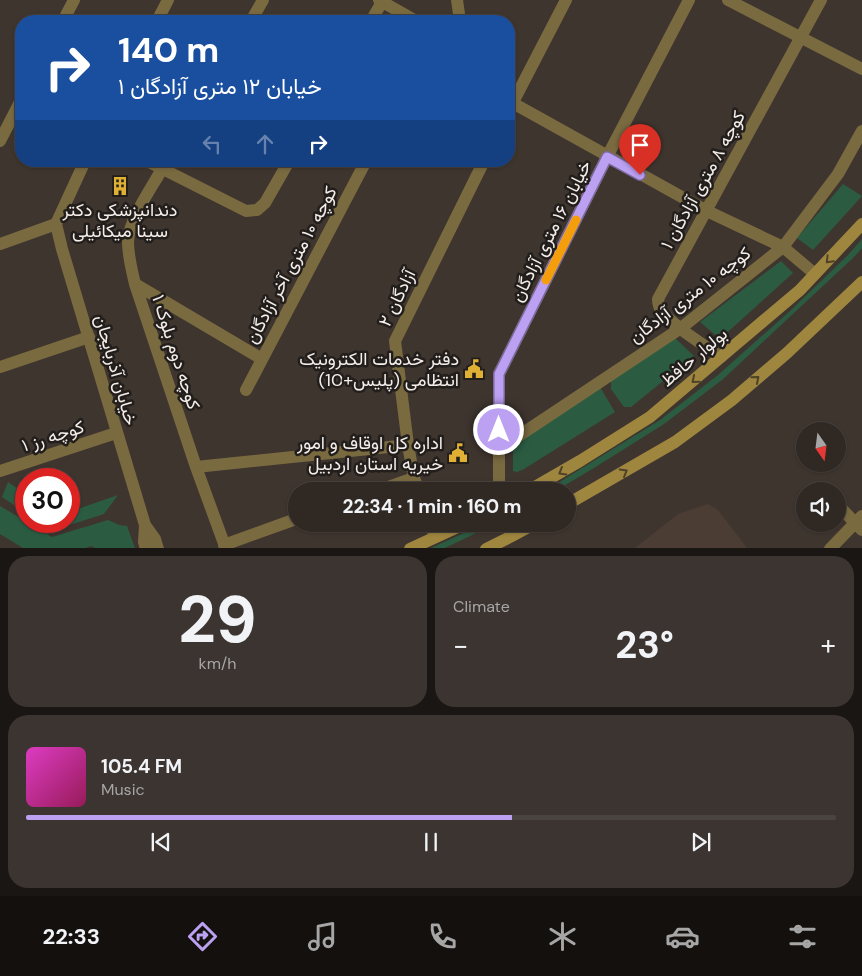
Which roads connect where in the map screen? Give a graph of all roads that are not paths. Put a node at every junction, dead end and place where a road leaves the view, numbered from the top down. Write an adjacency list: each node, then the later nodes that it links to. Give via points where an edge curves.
1 (74, 0): 10 (street)
2 (168, 0): 11 (street)
3 (263, 0): 12 (street)
4 (457, 0): 15 (street)
5 (566, 0): 18 (street)
6 (689, 0): 23 (street, خیابان ۱۶ متری آزادگان)
7 (728, 0): 16 (street)
8 (821, 0): 16 (street, کوچه ۸ متری آزادگان ۱)
9 (381, 1): 13 (street); 14 (street)
10 (66, 15)
11 (160, 15)
12 (254, 15)
13 (374, 15)
14 (406, 15)
15 (459, 15)
16 (801, 38): 17 (street); 30 (street, کوچه ۸ متری آزادگان ۱)
17 (862, 69)
18 (515, 96)
19 (515, 108): 23 (street)
20 (15, 112): 22 (street)
21 (862, 131): 34 (street, کوچه ۱۰ متری آزادگان, via 838,174)
22 (0, 141)
23 (607, 157): 30 (street); 46 (street, خیابان ۱۶ متری آزادگان, via 499,374)
24 (82, 167): 31 (street)
25 (158, 167): 29 (street)
26 (286, 167): 29 (street, via 265,203 257,210 246,211)
27 (363, 167): 41 (street, کوچه ۱۰ متری آخر آزادگان)
28 (481, 167): 45 (street, آزادگان ۲, via 395,341)
29 (162, 169): 37 (street, کوچه دوم بلوک ۱, via 132,224 128,242)
30 (707, 211): 34 (street); 38 (street, کوچه ۸ متری آزادگان ۱, via 658,299 659,309)
31 (56, 224): 33 (street); 39 (street, خیابان آذربایجان)
32 (862, 224): 35 (main road, بولوار حافظ, one-way to 35)
33 (0, 243)
34 (783, 247): 35 (street); 38 (street, کوچه ۱۰ متری آزادگان)
35 (815, 274): 40 (main road, بولوار حافظ)
36 (862, 282): 54 (main road, one-way to 36, via 675,442 732,400)
37 (135, 284): 41 (street, کوچه ۱۰ متری آخر آزادگان); 47 (street, کوچه دوم بلوک ۱)
38 (681, 328): 40 (street, کوچه ۸ متری آزادگان ۱); 46 (street, کوچه ۱۰ متری آزادگان)
39 (88, 337): 42 (street); 44 (street, خیابان آذربایجان)
40 (721, 357): 53 (main road, بولوار حافظ, one-way to 53, via 650,417)
41 (262, 359): 43 (street, کوچه ۱۰ متری آخر آزادگان)
42 (0, 367)
43 (246, 390)
44 (116, 434): 48 (street, کوچه رز ۱); 58 (street, خیابان آذربایجان)
45 (408, 445): 47 (street); 49 (street, آزادگان ۲)
46 (499, 449): 52 (street, خیابان ۱۶ متری آزادگان)
47 (196, 467): 63 (street, کوچه دوم بلوک ۱)
48 (0, 471)
49 (414, 478): 50 (street); 51 (street, آزادگان ۲)
50 (403, 482)
51 (416, 482)
52 (499, 482)
53 (544, 482)
54 (576, 499)
55 (846, 512): 57 (street)
56 (288, 522): 63 (street)
57 (860, 523): 68 (street)
58 (145, 526): 64 (street, خیابان آذربایجان); 65 (street, خیابان آذربایجان)
59 (433, 532): 62 (street)
60 (446, 532): 62 (main road)
61 (520, 532): 67 (main road)
62 (435, 537): 66 (main road)
63 (225, 546)
64 (146, 548)
65 (158, 548)
66 (410, 548)
67 (486, 548)
68 (830, 548)

